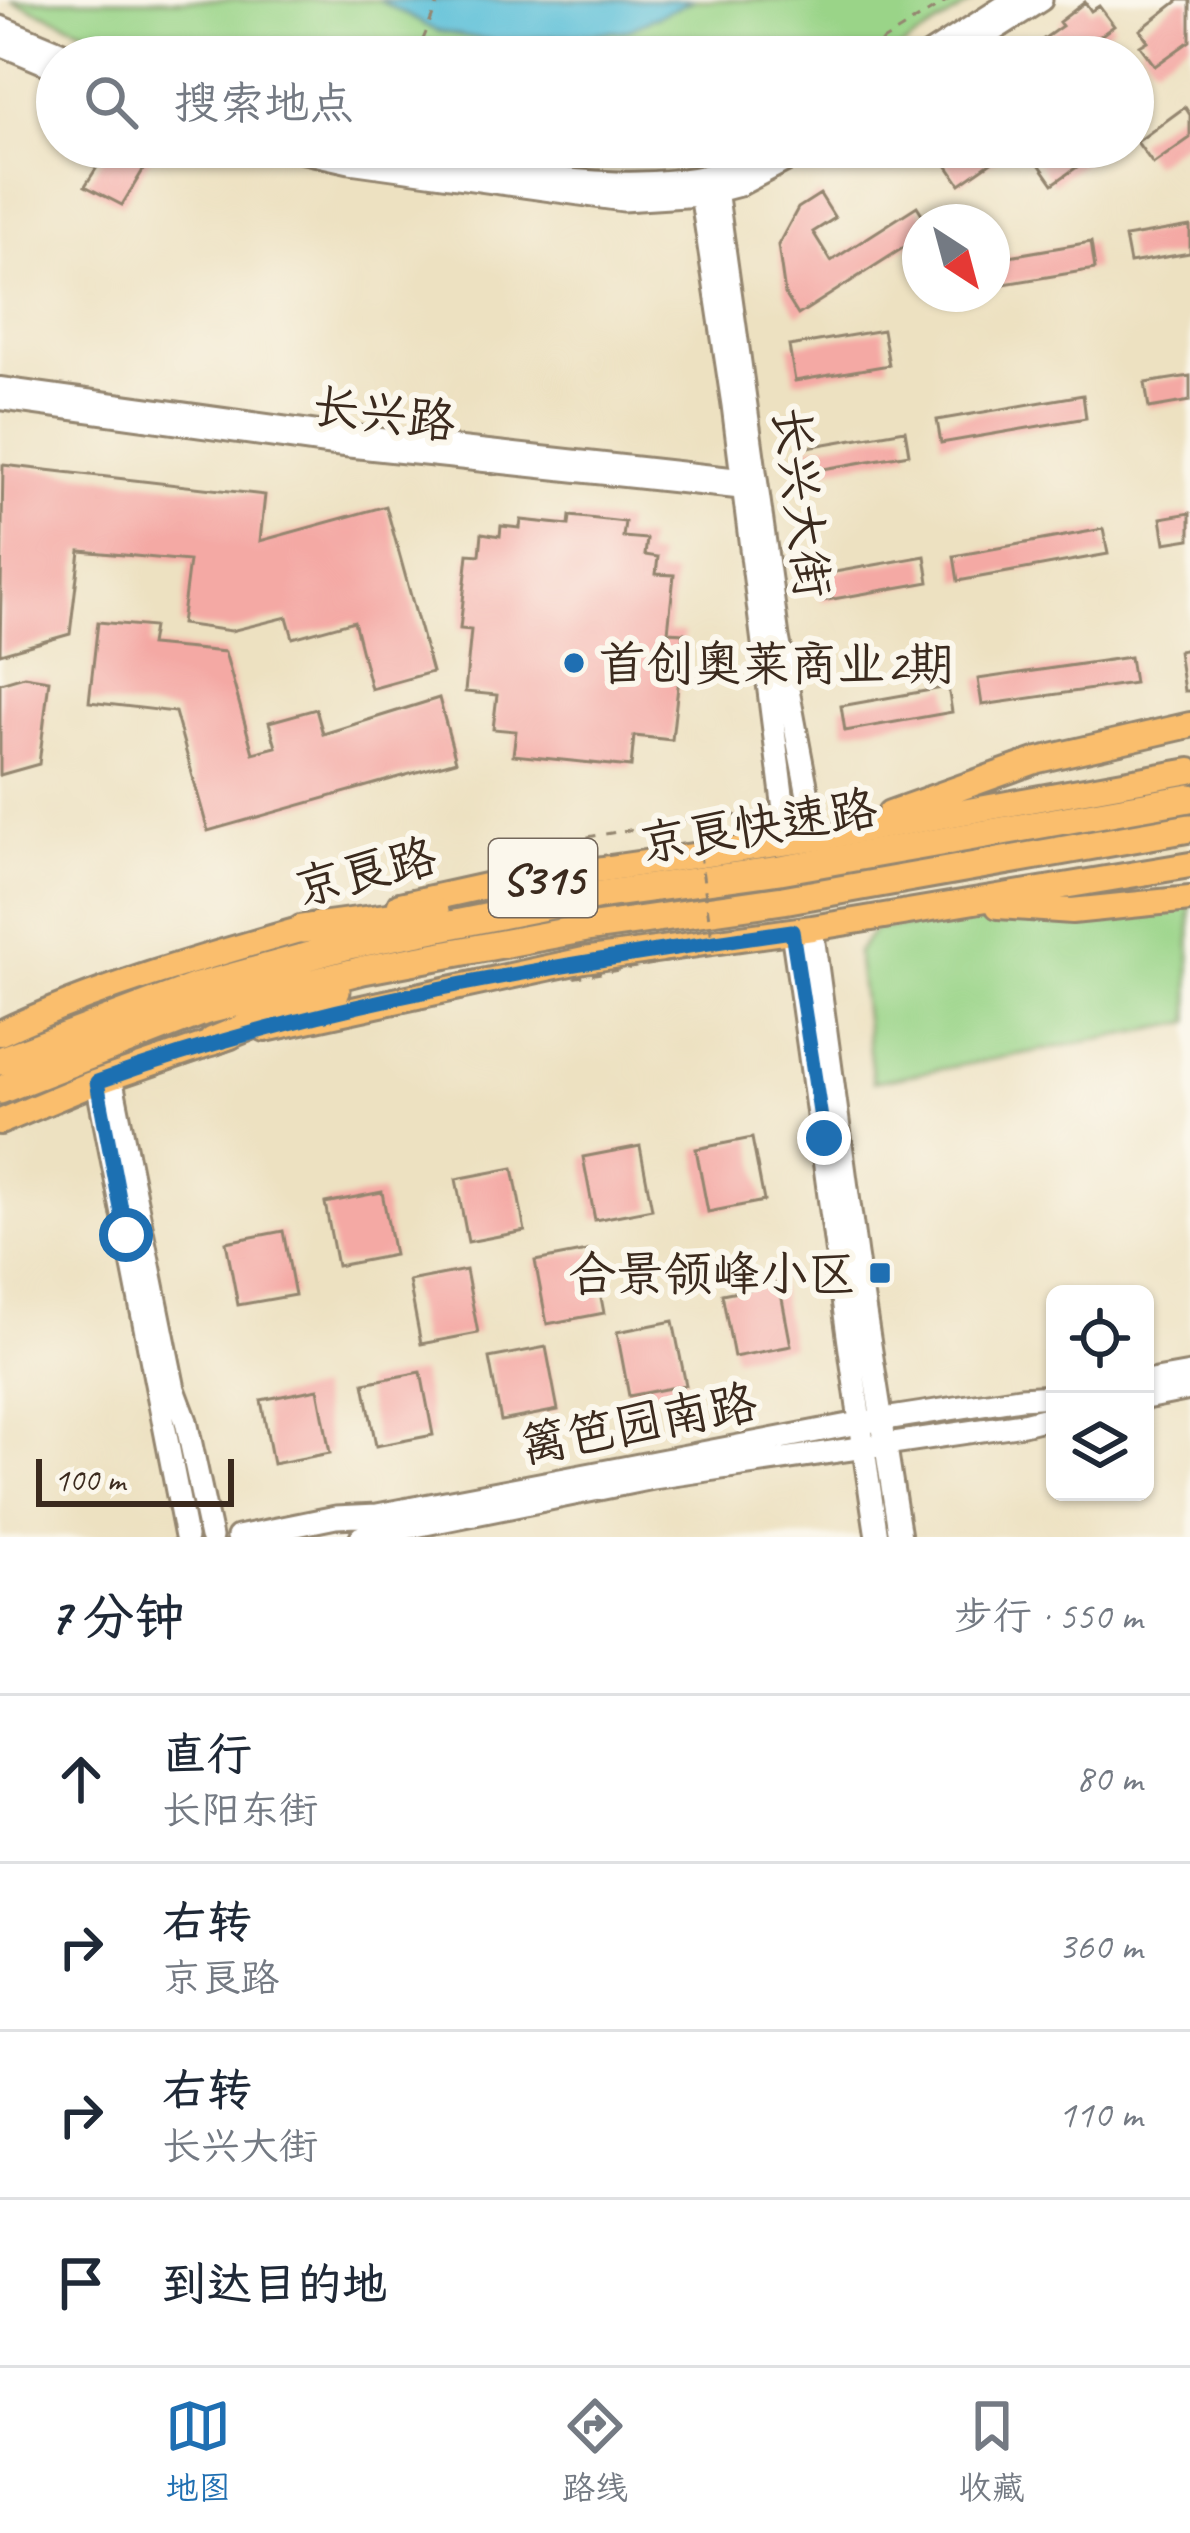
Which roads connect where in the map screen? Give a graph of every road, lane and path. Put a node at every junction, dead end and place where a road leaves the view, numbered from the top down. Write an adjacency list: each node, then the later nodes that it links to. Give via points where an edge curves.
1 (440, 0): 6 (path)
2 (947, 0): 7 (path)
3 (1014, 0): 8 (street)
4 (1041, 0): 9 (street)
5 (0, 27): 10 (street)
6 (425, 36)
7 (890, 36)
8 (958, 36)
9 (985, 36)
10 (36, 42)
11 (0, 44): 12 (street)
12 (36, 59)
13 (391, 168): 17 (street, via 623,200)
14 (507, 168): 17 (street, via 623,185)
15 (742, 168): 17 (street)
16 (772, 168): 17 (street, via 739,185)
17 (708, 185): 20 (street, 长兴大街)
18 (0, 386): 20 (street, 长兴路)
19 (0, 401): 20 (street, 长兴路, via 326,446)
20 (751, 486): 27 (street, 长兴大街); 28 (street, 长兴大街)
21 (1190, 725): 27 (main road, via 1038,760)
22 (1190, 771): 27 (main road, 京良路 / S315)
23 (1190, 798): 31 (highway, 京良快速路)
24 (695, 819): 25 (path, via 727,812); 29 (path, bridge); 37 (path, bridge, via 714,954)
25 (750, 821)
26 (1190, 829): 36 (highway, 京良快速路)
27 (820, 837): 28 (main road, 京良路 / S315)
28 (788, 842): 34 (main road, 京良路 / S315, via 486,886)
29 (552, 843)
30 (1190, 865): 33 (main road, S315)
31 (606, 894): 34 (highway); 40 (highway, 京良快速路, via 327,951 196,987)
32 (1190, 898): 33 (main road, via 1072,911)
33 (942, 906): 35 (main road, S315)
34 (302, 929): 38 (main road, 京良路 / S315)
35 (802, 929): 39 (main road, S315, via 584,960); 50 (street)
36 (406, 962): 39 (highway); 42 (highway, 京良快速路, via 204,1011)
37 (572, 978)
38 (0, 1033)
39 (212, 1041): 41 (main road, S315)
40 (0, 1061)
41 (104, 1079): 43 (main road, S315); 52 (street); 53 (street)
42 (0, 1090)
43 (0, 1122)
44 (1190, 1374): 45 (street)
45 (1154, 1380)
46 (1190, 1389): 47 (street)
47 (1154, 1396)
48 (1046, 1397): 50 (street, 篱笆园南路)
49 (1046, 1417): 51 (street, 篱笆园南路)
50 (871, 1421): 51 (street); 54 (street, 篱笆园南路)
51 (875, 1447): 55 (street, 篱笆园南路, via 653,1478); 56 (street); 57 (street)
52 (186, 1537)
53 (211, 1537)
54 (238, 1537)
55 (361, 1537)
56 (877, 1537)
57 (900, 1537)

